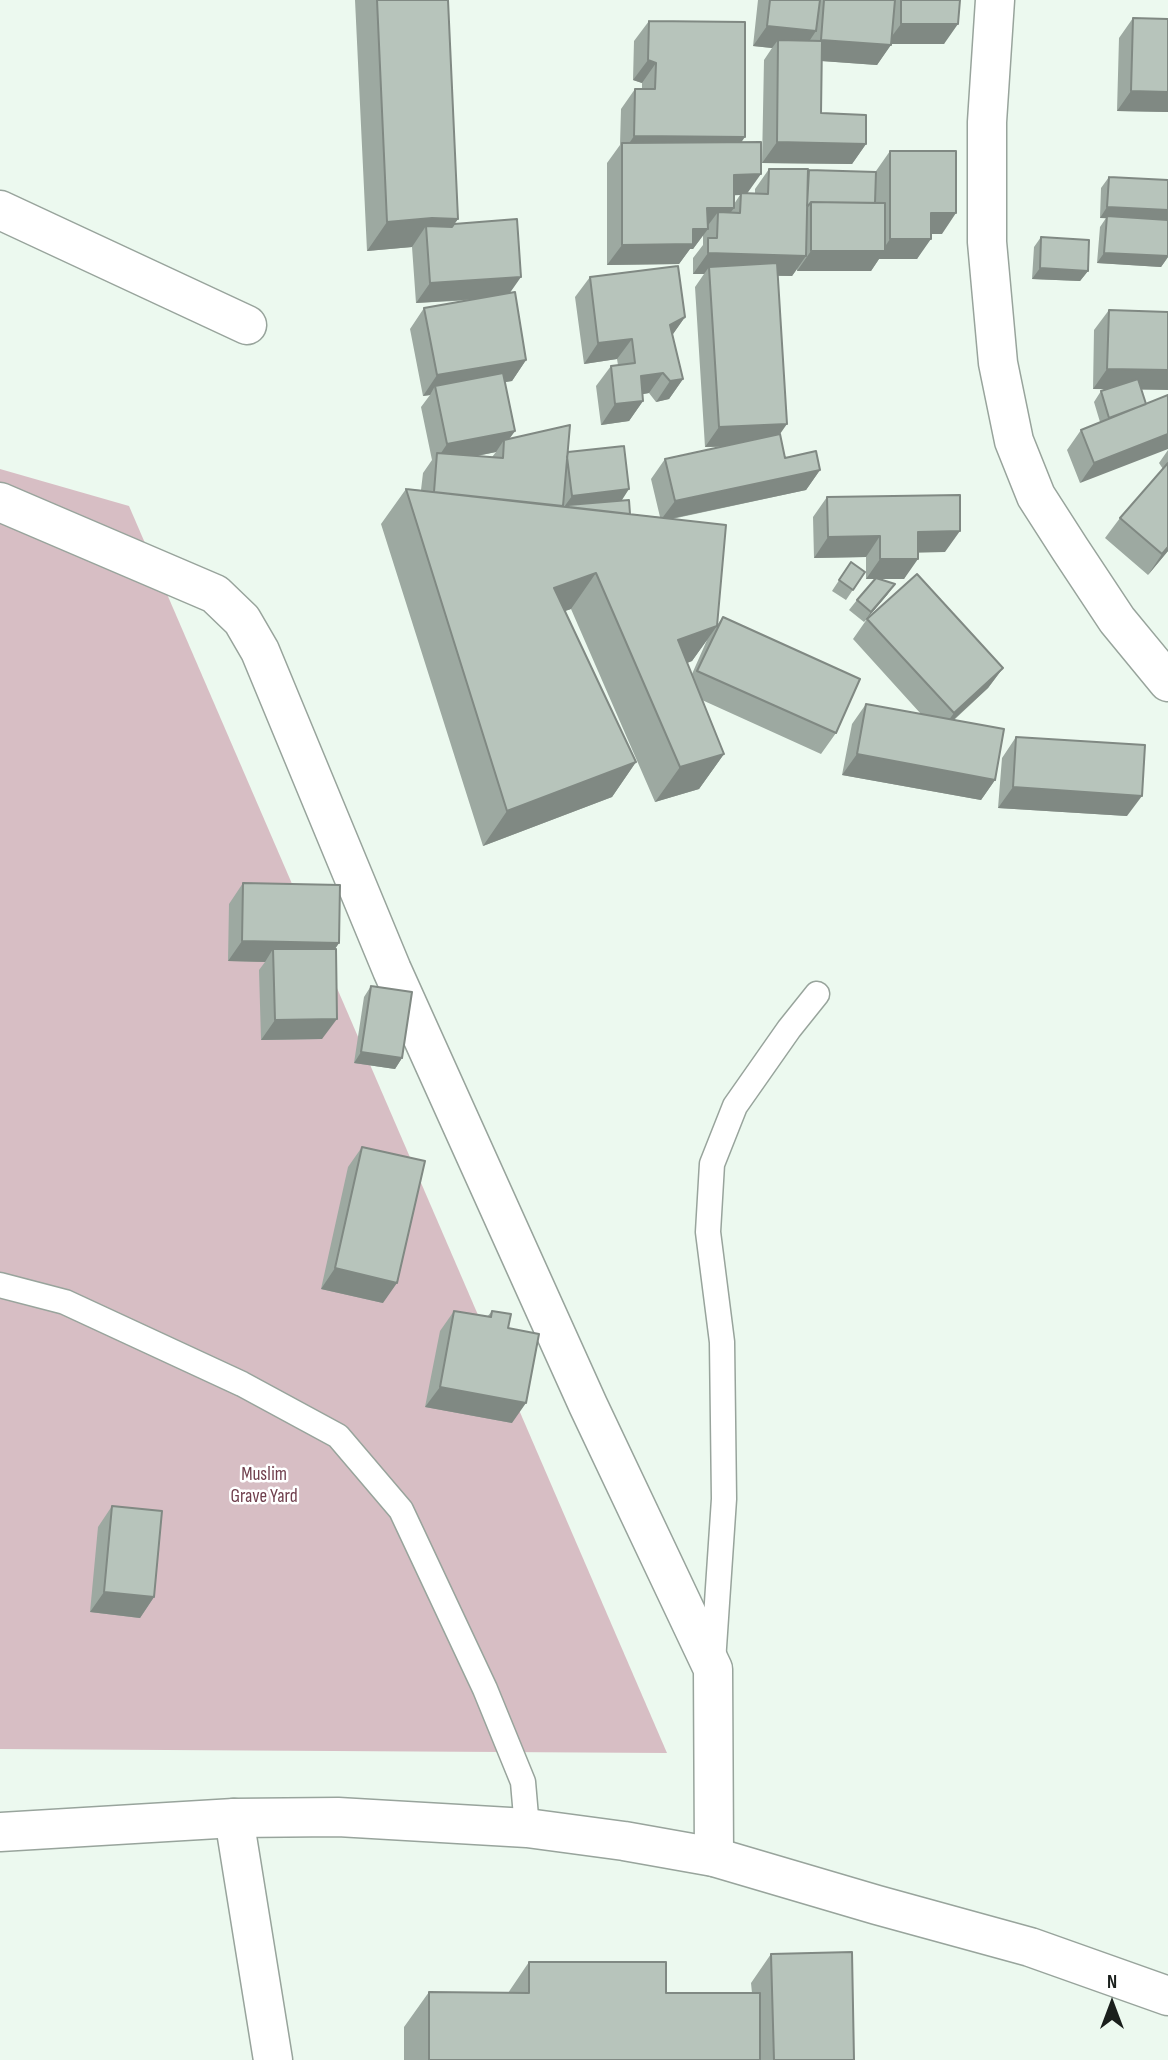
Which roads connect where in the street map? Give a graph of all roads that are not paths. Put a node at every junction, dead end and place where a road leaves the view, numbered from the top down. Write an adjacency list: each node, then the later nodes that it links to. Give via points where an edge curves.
1 (995, 0): 5 (street, via 987,122 987,242 998,363 1014,441 1036,496 1117,620)
2 (0, 210): 3 (street)
3 (247, 325)
4 (0, 502): 8 (street, via 215,594 242,620 260,651 392,970)
5 (1168, 682)
6 (817, 993): 8 (lane, via 735,1106 712,1164 708,1232 722,1342 724,1499)
7 (0, 1285): 10 (lane, via 65,1302 242,1384 338,1436 407,1522 523,1782)
8 (713, 1669): 12 (street)
9 (234, 1818): 10 (street, via 338,1817); 11 (street); 14 (street)
10 (527, 1828): 12 (street)
11 (0, 1832)
12 (713, 1857): 13 (street, via 1030,1947)
13 (1168, 1996)
14 (273, 2060)

